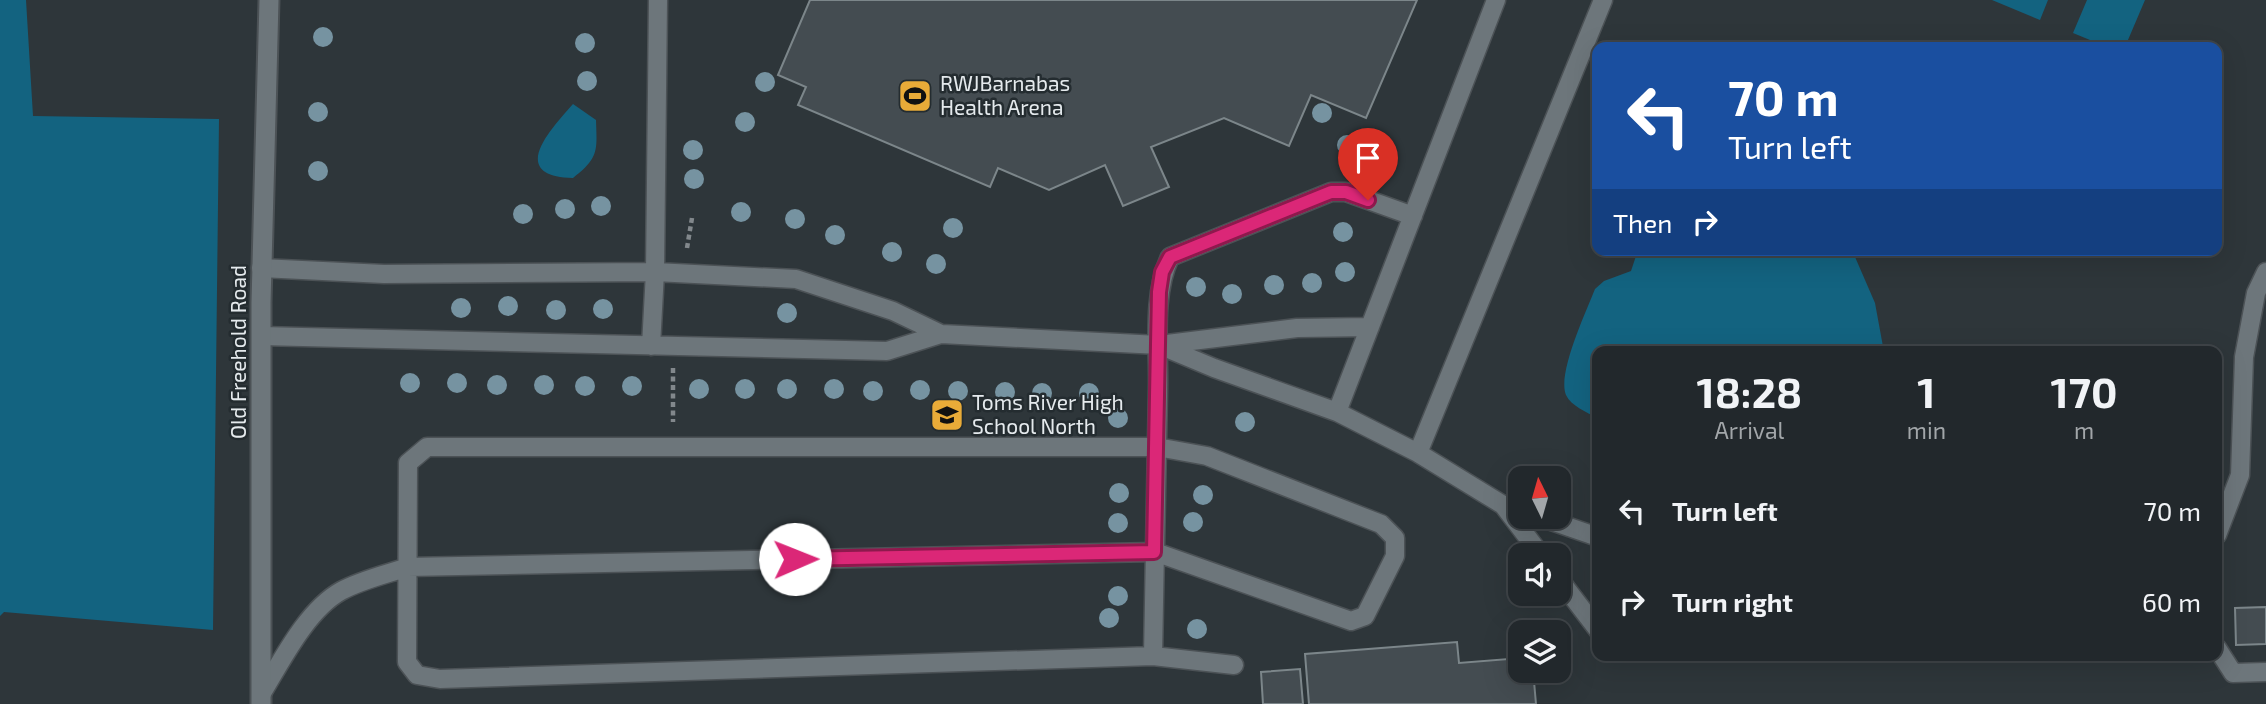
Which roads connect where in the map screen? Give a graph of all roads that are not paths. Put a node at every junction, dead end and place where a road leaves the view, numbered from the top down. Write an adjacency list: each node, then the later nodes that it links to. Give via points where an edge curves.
1 (269, 0): 6 (main road, Old Freehold Road)
2 (658, 0): 7 (lane)
3 (1496, 0): 5 (lane)
4 (1603, 0): 16 (lane)
5 (1413, 216): 9 (lane); 12 (lane, via 1346,192 1331,192 1170,257 1159,292)
6 (261, 268): 7 (lane, via 384,274); 11 (main road, Old Freehold Road)
7 (655, 272): 10 (lane, via 796,279 893,311); 13 (lane)
8 (2266, 272): 19 (lane, via 2256,293 2244,357 2240,475)
9 (1370, 327): 12 (lane, via 1297,328); 14 (lane)
10 (941, 334): 12 (lane); 13 (lane, via 887,351)
11 (261, 336): 13 (lane); 31 (main road, Old Freehold Road)
12 (1159, 345): 14 (lane); 15 (lane)
13 (651, 346)
14 (1337, 412): 16 (lane)
15 (1157, 447): 23 (lane); 23 (lane, via 1207,456 1381,524 1395,538 1395,556 1365,616 1351,621); 24 (lane, via 427,447 408,463)
16 (1418, 453): 17 (lane)
17 (1503, 505): 18 (lane); 22 (lane)
18 (1508, 506)
19 (2222, 522)
20 (1572, 528): 21 (lane)
21 (1592, 535)
22 (1532, 543)
23 (1154, 552): 24 (lane); 27 (lane)
24 (408, 567): 27 (lane, via 407,662 417,675 440,679); 31 (lane, via 343,590 326,601 299,634)
25 (1571, 595): 26 (lane)
26 (1592, 623)
27 (1153, 656): 29 (lane)
28 (2222, 656): 30 (lane, via 2233,673)
29 (1234, 665)
30 (2266, 672)
31 (262, 699)

